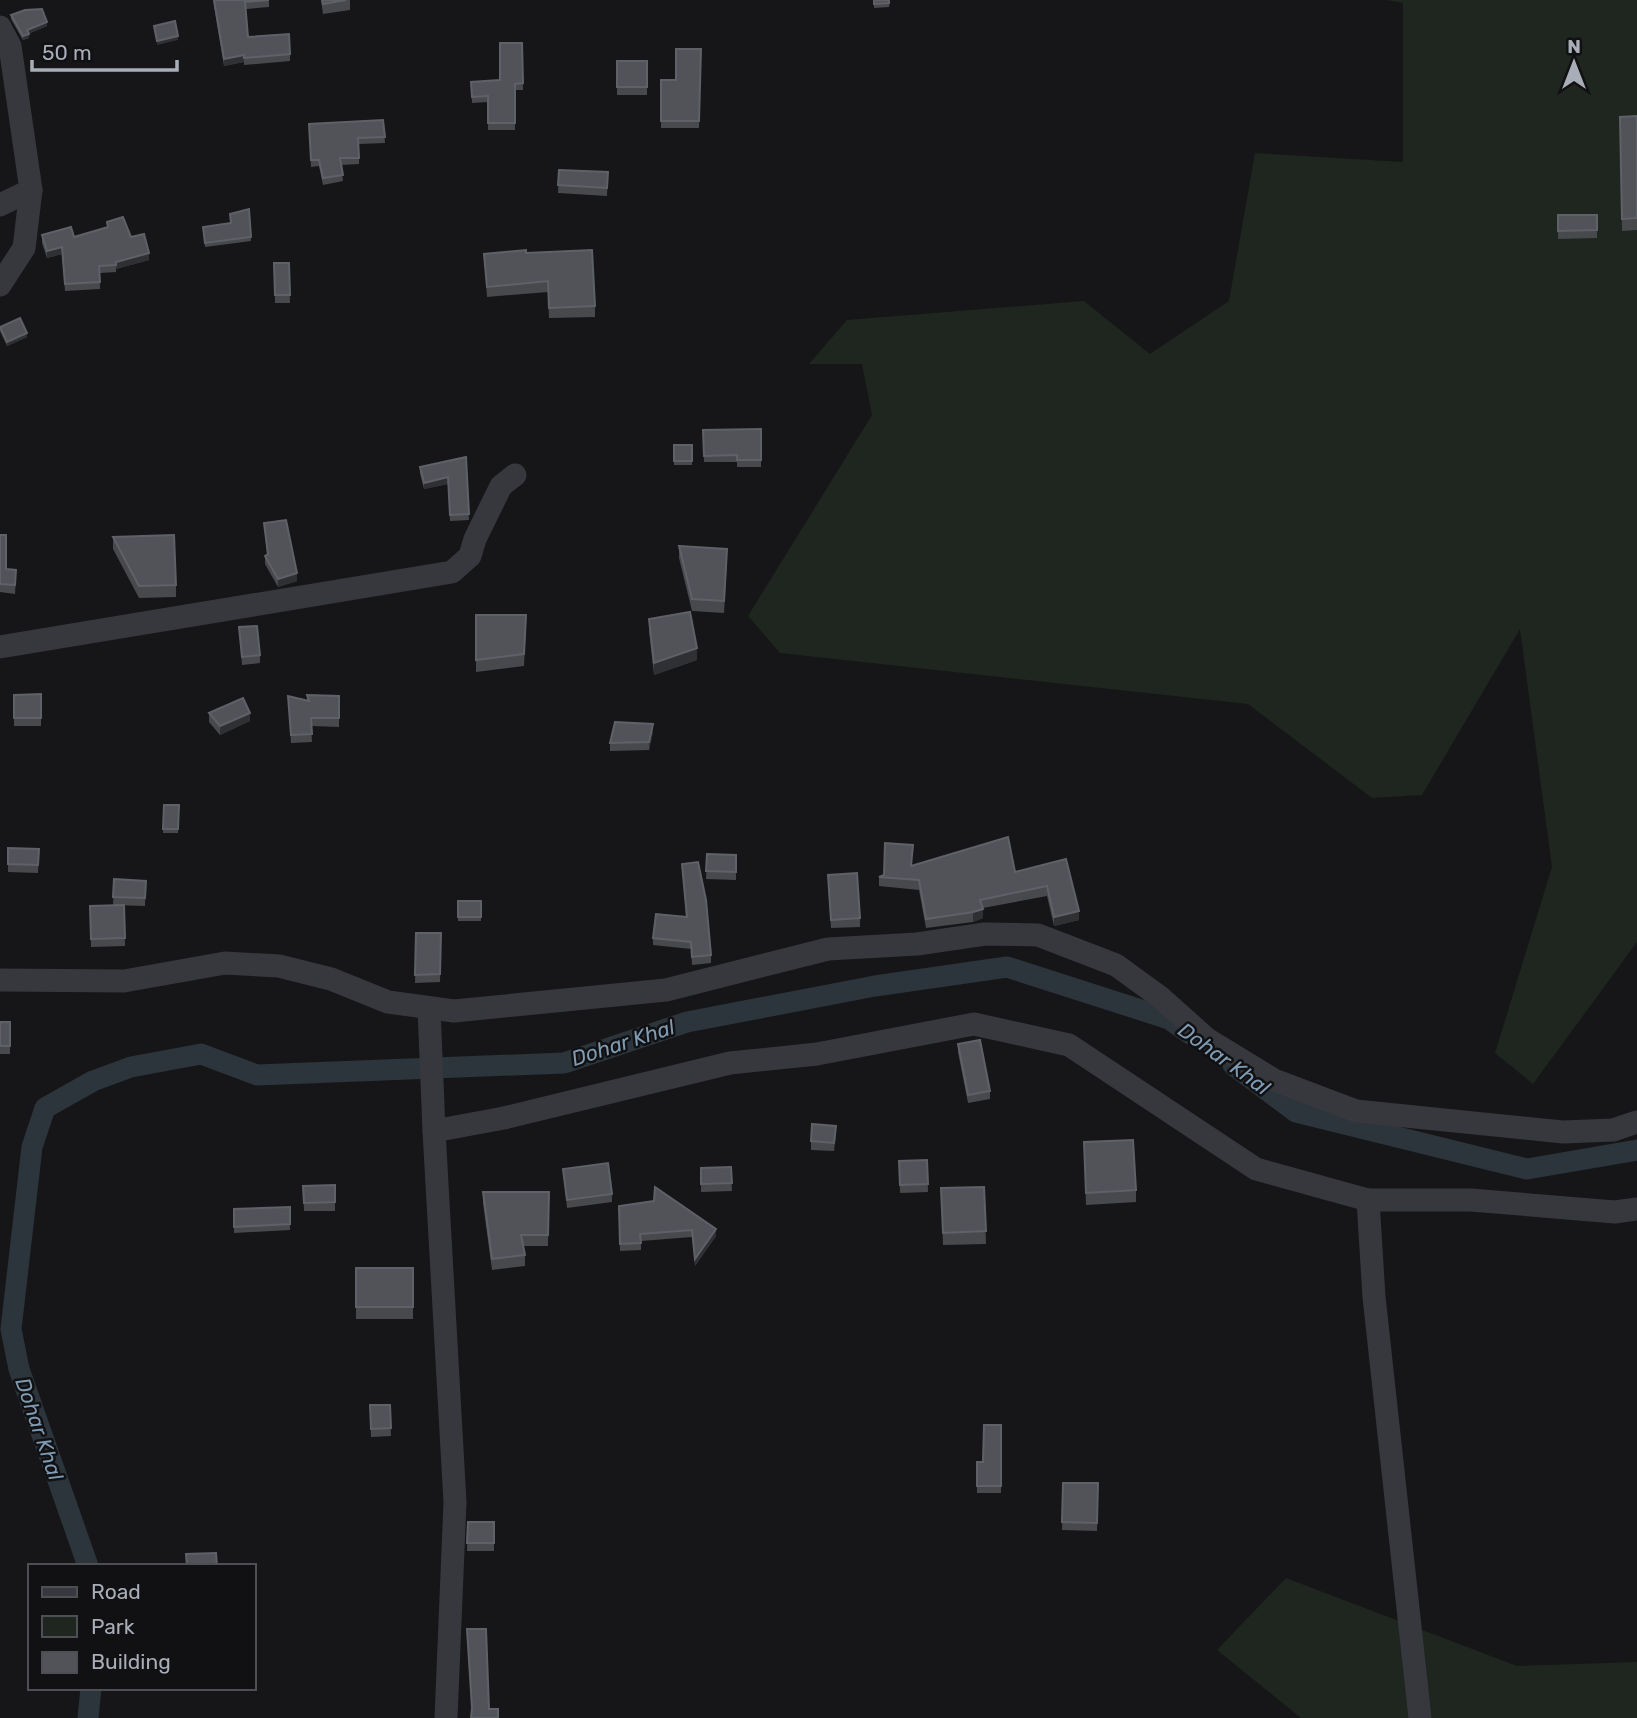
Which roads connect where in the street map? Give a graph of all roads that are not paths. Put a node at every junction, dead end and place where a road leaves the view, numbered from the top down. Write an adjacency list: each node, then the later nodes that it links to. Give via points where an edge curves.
1 (0, 27): 2 (street, via 10,46)
2 (31, 190): 3 (street); 4 (street, via 24,248)
3 (0, 205)
4 (0, 285)
5 (515, 475): 6 (street, via 501,486 470,556 452,572)
6 (0, 647)
7 (0, 980): 8 (street, via 124,981 225,963 279,966 331,979 388,1002)
8 (429, 1008): 9 (street, via 477,1009 666,990 828,949 985,934 1038,934 1116,965 1207,1038 1274,1080 1356,1111 1563,1132 1613,1130); 10 (street)
9 (1637, 1122)
10 (434, 1131): 11 (street, via 730,1063 817,1054 974,1024 1069,1045 1256,1169); 13 (street, via 455,1502)
11 (1368, 1200): 12 (street, via 1471,1200 1615,1212); 14 (street, via 1374,1297)
12 (1637, 1209)
13 (446, 1718)
14 (1420, 1718)

